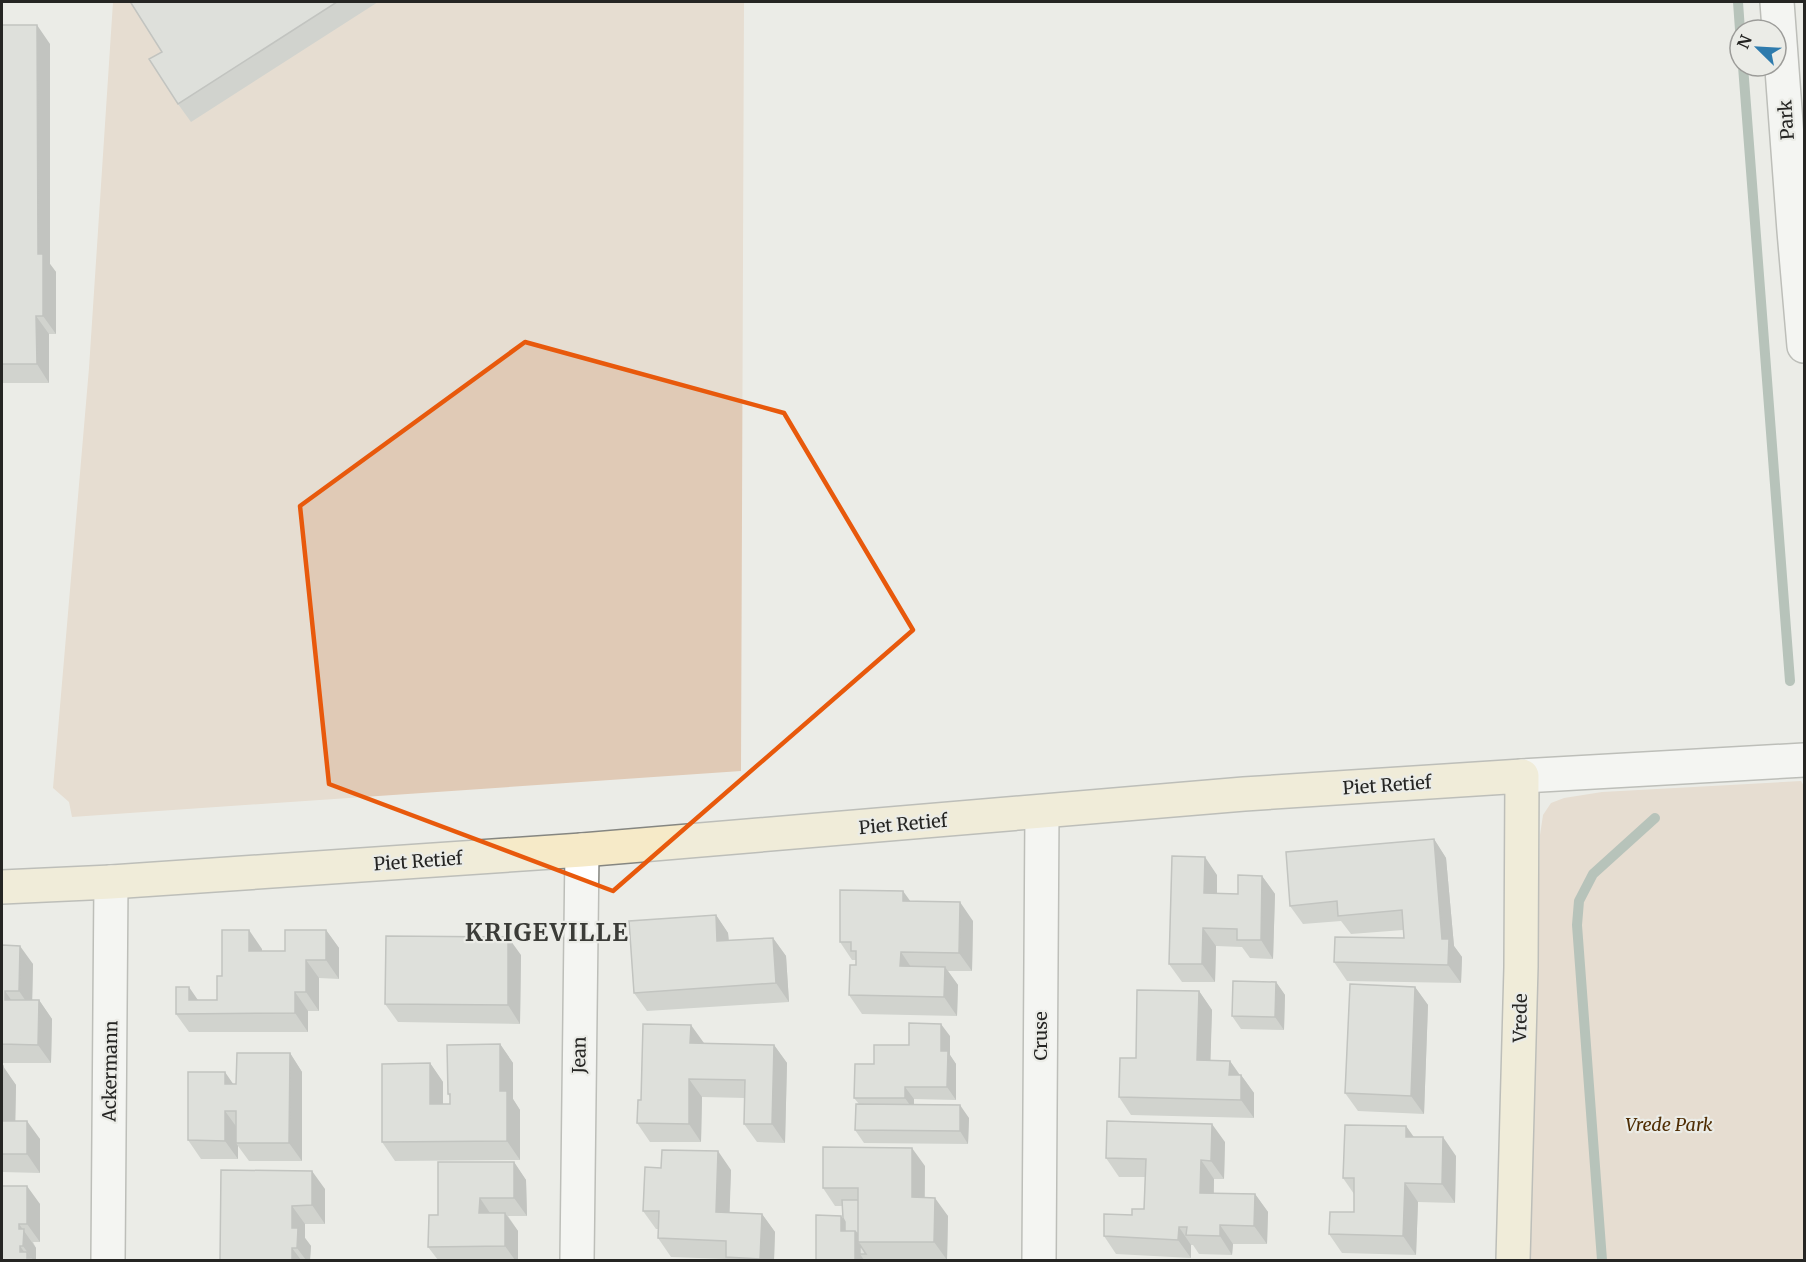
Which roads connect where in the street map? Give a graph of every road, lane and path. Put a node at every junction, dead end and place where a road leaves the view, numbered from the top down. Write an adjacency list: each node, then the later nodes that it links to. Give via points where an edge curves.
1 (1777, 2): 2 (street, Park)
2 (1799, 233): 3 (street, Park)
3 (1804, 346)
4 (1804, 760): 5 (street, Piet Retief)
5 (1522, 776): 6 (street, Piet Retief); 13 (street, Vrede)
6 (1041, 812): 7 (street, Piet Retief); 12 (street, Cruse)
7 (582, 850): 8 (street, Piet Retief); 11 (street, Jean)
8 (111, 882): 9 (street, Piet Retief); 10 (street, Ackermann)
9 (2, 887)
10 (108, 1260)
11 (577, 1260)
12 (1039, 1260)
13 (1513, 1260)

